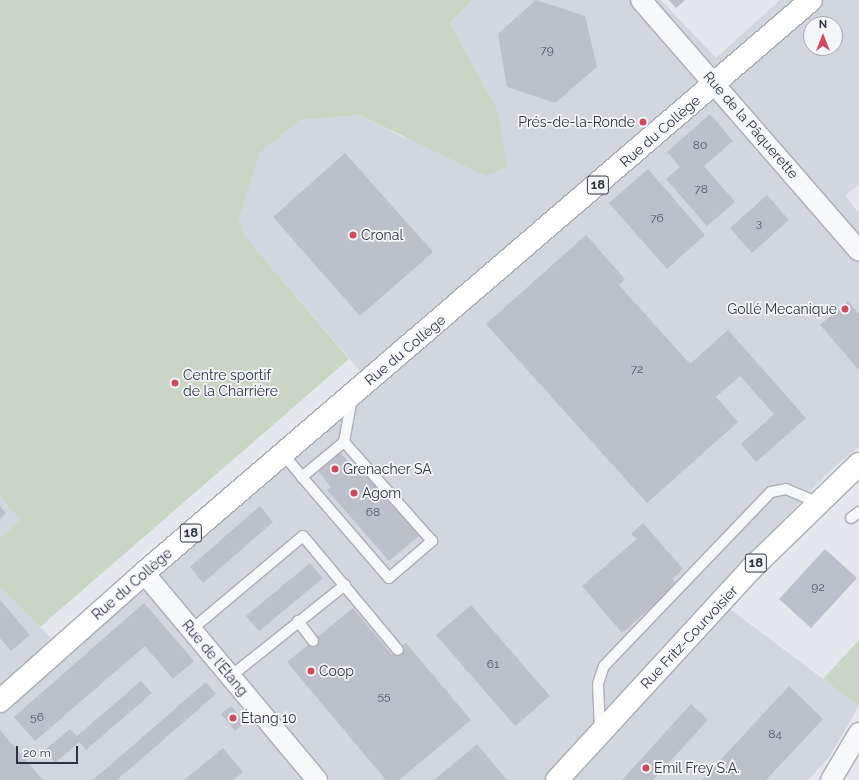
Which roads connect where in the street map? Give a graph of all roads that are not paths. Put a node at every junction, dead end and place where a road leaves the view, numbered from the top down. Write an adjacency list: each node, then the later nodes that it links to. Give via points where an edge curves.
1 (641, 0): 3 (street, Rue de la Pâquerette)
2 (811, 0): 3 (main road, Rue du Collège / 18)
3 (715, 83): 4 (street, Rue de la Pâquerette); 5 (main road, Rue du Collège / 18)
4 (859, 251)
5 (353, 394): 6 (lane); 7 (main road, Rue du Collège / 18)
6 (344, 442): 9 (lane); 9 (lane, via 432,541 390,578)
7 (283, 454): 9 (lane); 11 (main road, Rue du Collège / 18)
8 (859, 464): 10 (main road, Rue Fritz-Courvoisier / 18)
9 (302, 477)
10 (817, 502): 19 (main road, Rue Fritz-Courvoisier / 18); 19 (lane, via 786,489 770,492 604,666 598,684)
11 (144, 573): 14 (street, Rue de l'Etang); 18 (main road, Rue du Collège / 18)
12 (344, 585): 13 (lane); 14 (lane, via 303,536); 16 (lane)
13 (298, 621): 15 (lane); 17 (lane)
14 (192, 630): 17 (street, Rue de l'Etang)
15 (313, 640)
16 (398, 650)
17 (231, 676): 21 (street, Rue de l'Etang)
18 (0, 702)
19 (600, 734): 22 (main road, Rue Fritz-Courvoisier / 18)
20 (859, 734): 23 (street)
21 (317, 780)
22 (557, 780)
23 (831, 780)

